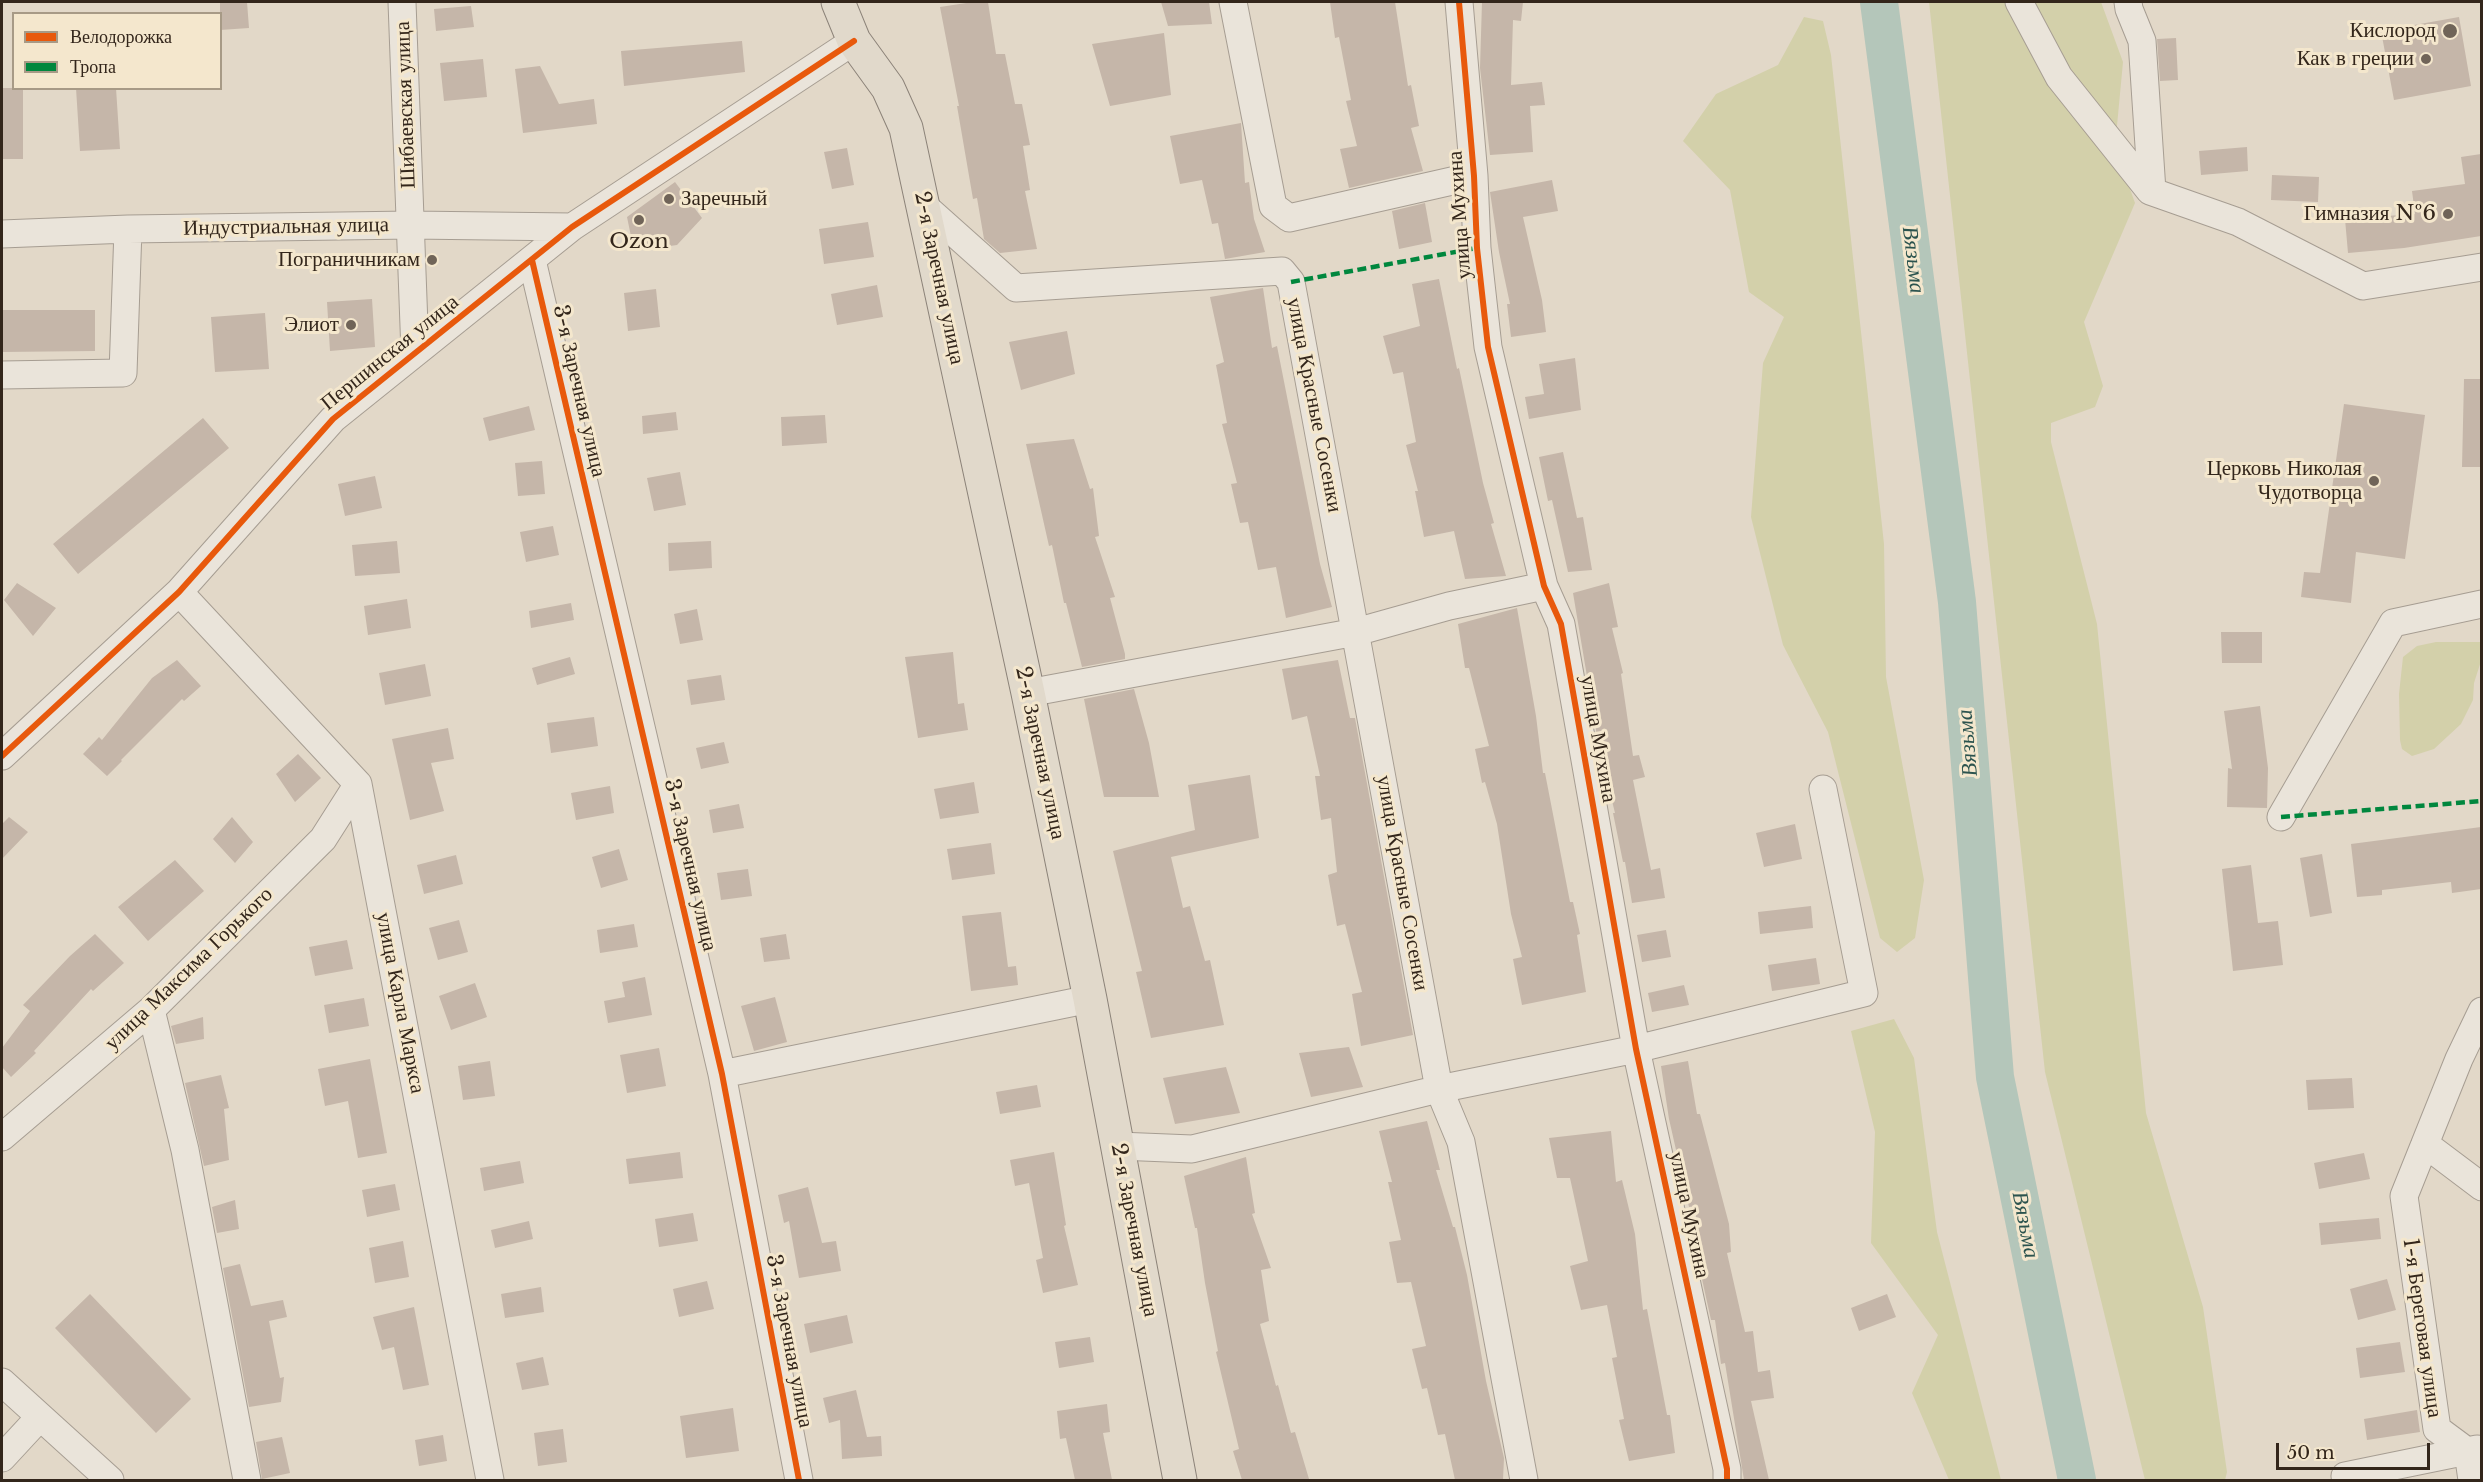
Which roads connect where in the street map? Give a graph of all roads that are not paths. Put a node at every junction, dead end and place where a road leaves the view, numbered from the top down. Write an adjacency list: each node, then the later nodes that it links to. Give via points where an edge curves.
1 (402, 2): 11 (street, Шибаевская улица)
2 (838, 2): 7 (main road, 2-я Заречная улица)
3 (1233, 2): 8 (street, via 1273,206 1289,218)
4 (1459, 2): 8 (street, улица Мухина)
5 (2019, 2): 9 (street, via 2059,77)
6 (2128, 2): 9 (street, via 2142,41)
7 (854, 41): 10 (main road, 2-я Заречная улица, via 888,88 906,128); 12 (street, Першинская улица)
8 (1474, 176): 19 (street, улица Мухина, via 1488,347)
9 (2152, 192): 16 (street, via 2238,222 2363,286)
10 (923, 205): 22 (street, улица Красные Сосенки, via 1016,288 1282,271 1291,282); 23 (main road, 2-я Заречная улица)
11 (411, 225): 12 (street, Индустриальная улица); 13 (street, Индустриальная улица); 17 (street, Шибаевская улица)
12 (572, 227): 15 (street, Першинская улица)
13 (128, 229): 14 (street, Индустриальная улица); 18 (street, via 123,373)
14 (2, 234)
15 (532, 260): 17 (street, Першинская улица); 32 (street, 3-я Заречная улица)
16 (2481, 267)
17 (415, 352): 20 (street, Першинская улица, via 333,419)
18 (4, 378)
19 (1544, 586): 22 (street, via 1449,606); 31 (street, улица Мухина, via 1561,624)
20 (179, 592): 24 (street, Першинская улица); 25 (street)
21 (2481, 604): 27 (street, via 2393,623)
22 (1356, 632): 23 (street); 33 (street, улица Красные Сосенки)
23 (1028, 693): 28 (main road, 2-я Заречная улица)
24 (2, 756)
25 (358, 784): 29 (street, улица Максима Горького, via 323,839); 45 (street, улица Карла Маркса)
26 (1823, 789): 31 (street, via 1863,993)
27 (2281, 817)
28 (1090, 999): 32 (street); 36 (main road, 2-я Заречная улица)
29 (151, 1010): 34 (street, улица Максима Горького); 44 (street, via 186,1150)
30 (2481, 1011): 35 (street)
31 (1636, 1049): 33 (street); 49 (street, улица Мухина)
32 (722, 1074): 46 (street, 3-я Заречная улица)
33 (1439, 1089): 36 (street, via 1192,1149); 48 (street, улица Красные Сосенки, via 1461,1142)
34 (2, 1137)
35 (2425, 1144): 37 (street); 40 (street, 1-я Береговая улица, via 2404,1196 2437,1430)
36 (1118, 1146): 47 (main road, 2-я Заречная улица)
37 (2481, 1187)
38 (2, 1382): 39 (street)
39 (39, 1418): 41 (street); 43 (street)
40 (2474, 1450): 42 (street); 50 (street)
41 (2, 1458)
42 (2345, 1476)
43 (110, 1480)
44 (247, 1480)
45 (490, 1480)
46 (798, 1480)
47 (1180, 1480)
48 (1524, 1480)
49 (1727, 1480)
50 (2472, 1480)

